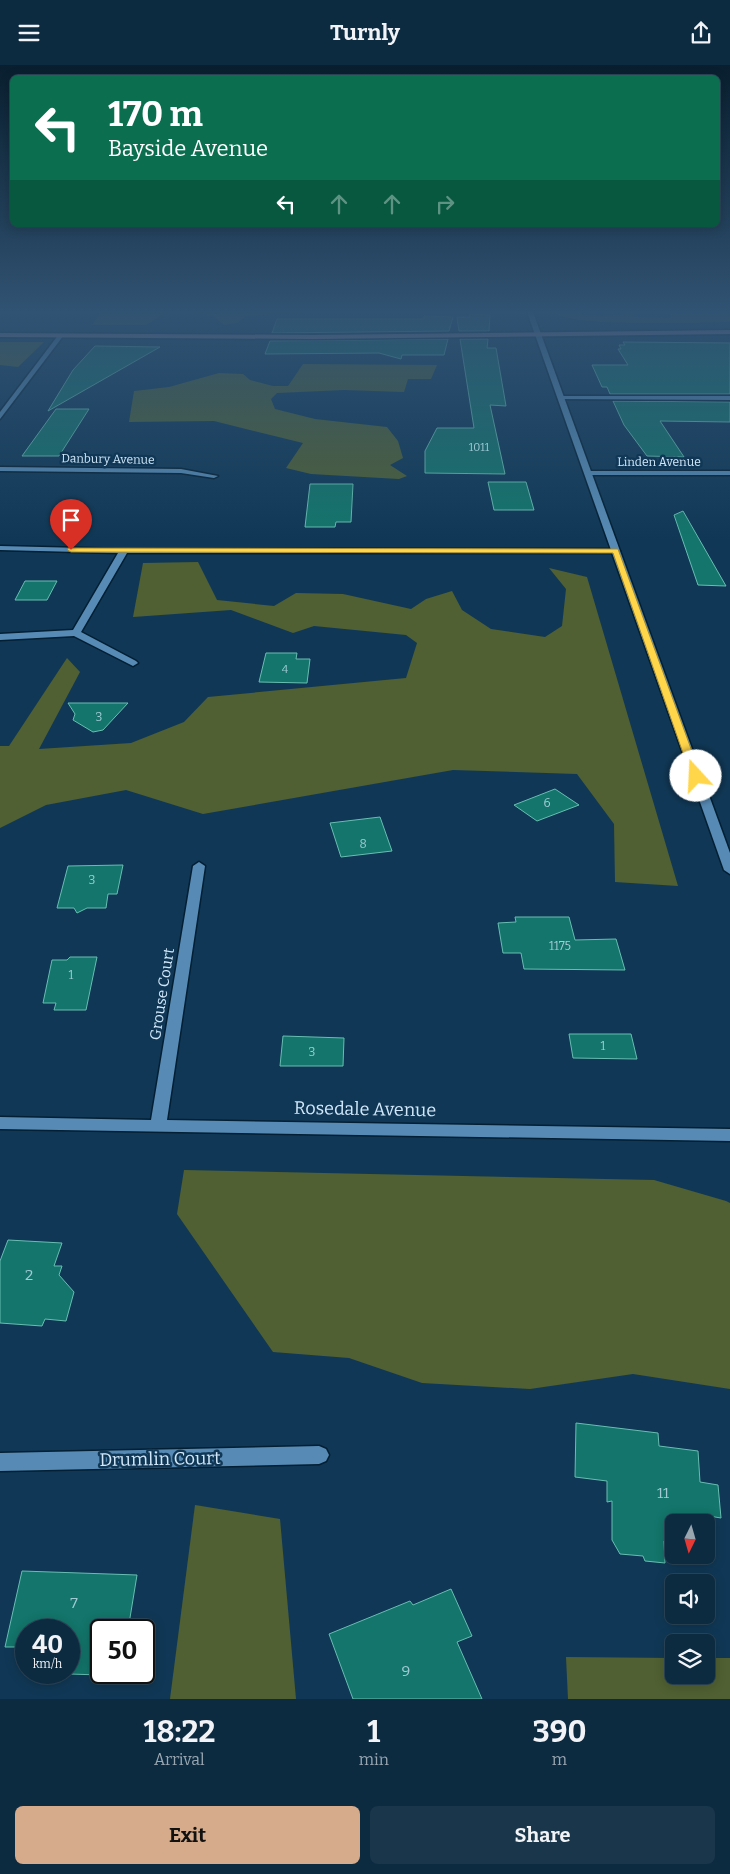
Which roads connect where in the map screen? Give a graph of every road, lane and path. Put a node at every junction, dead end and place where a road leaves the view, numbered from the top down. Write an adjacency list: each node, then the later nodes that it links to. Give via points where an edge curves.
1 (21, 388): 5 (street)
2 (556, 388): 3 (street)
3 (560, 398): 4 (street); 7 (street)
4 (730, 398)
5 (0, 417)
6 (0, 469): 9 (street, Danbury Avenue, via 181,471)
7 (588, 473): 8 (street, Linden Avenue); 12 (street)
8 (730, 473)
9 (214, 476)
10 (0, 548): 11 (street)
11 (124, 551): 12 (street); 13 (street)
12 (616, 551): 17 (street)
13 (76, 633): 14 (street); 15 (street)
14 (0, 637)
15 (133, 663)
16 (199, 866): 19 (street, Grouse Court)
17 (730, 871)
18 (0, 1123): 19 (street, Rosedale Avenue)
19 (158, 1126): 20 (street, Rosedale Avenue)
20 (730, 1135)
21 (319, 1455): 22 (street, Drumlin Court)
22 (0, 1462)

